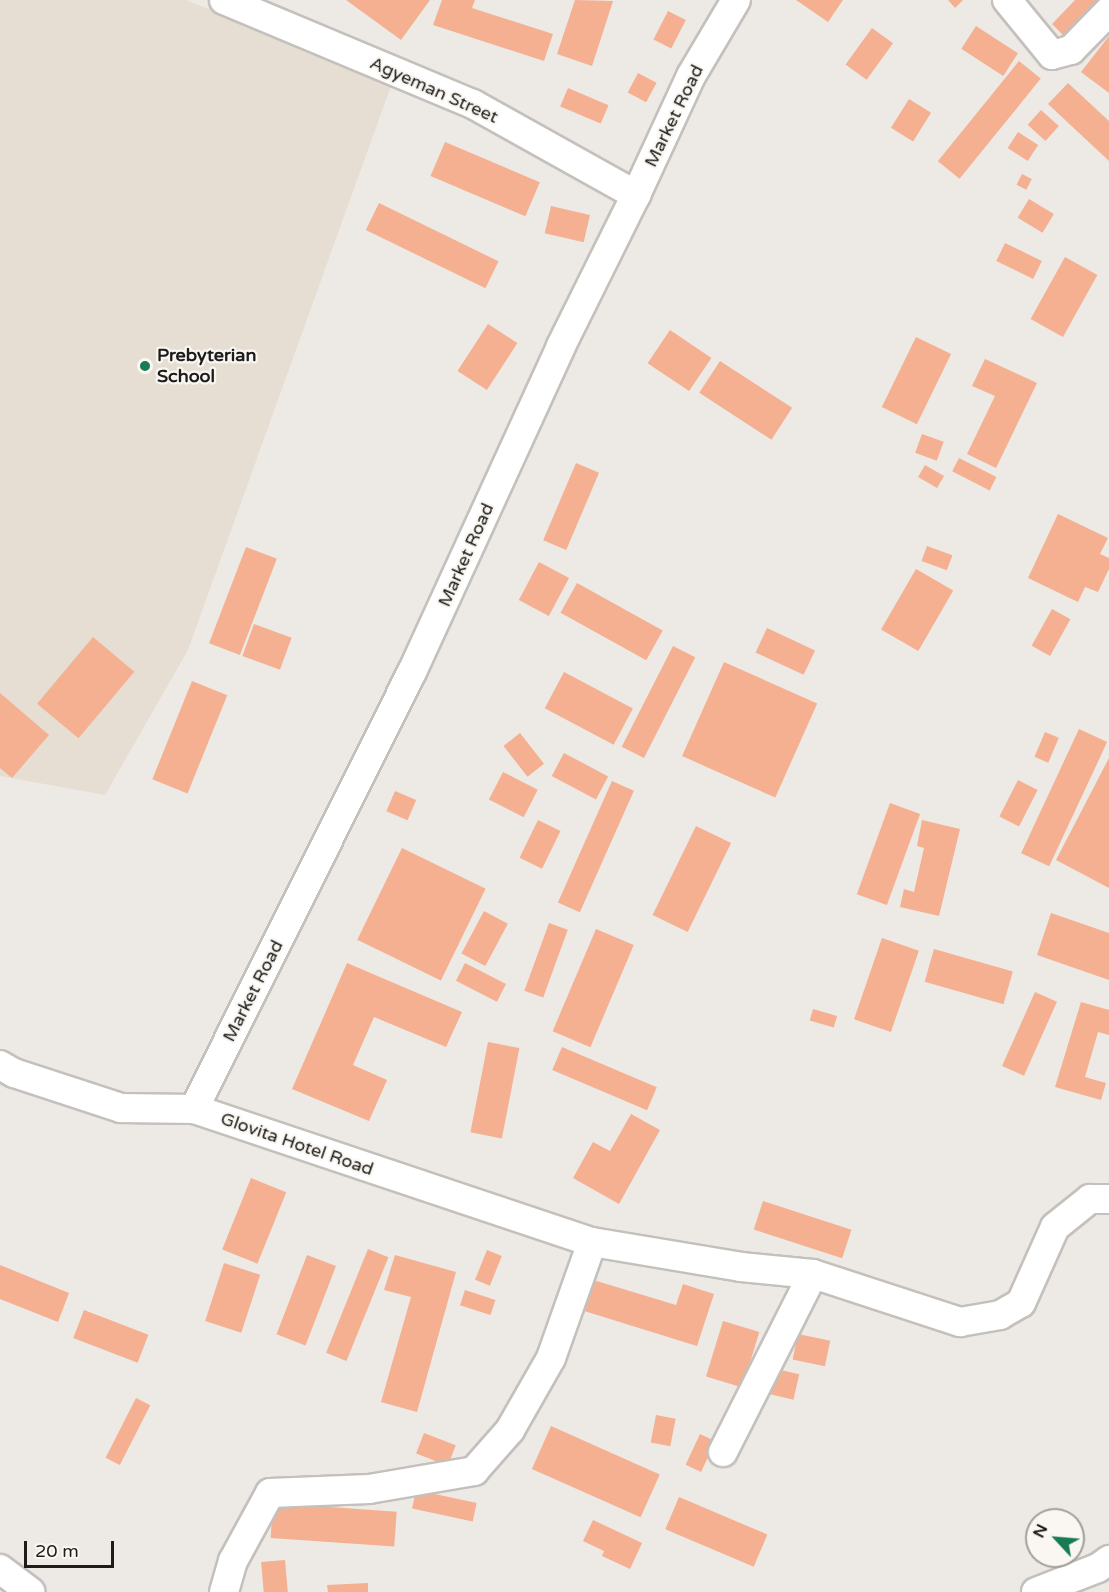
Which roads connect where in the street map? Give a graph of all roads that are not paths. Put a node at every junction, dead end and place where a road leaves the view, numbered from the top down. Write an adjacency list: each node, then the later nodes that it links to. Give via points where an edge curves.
1 (224, 0): 5 (street, Agyeman Street, via 473,104)
2 (736, 0): 5 (street, Market Road, via 691,76)
3 (1007, 0): 4 (street, via 1052,55 1071,50)
4 (1109, 11)
5 (636, 195): 7 (street, Market Road, via 561,346 412,672)
6 (0, 1065): 7 (street, Glovita Hotel Road, via 121,1108)
7 (194, 1109): 9 (street, Glovita Hotel Road)
8 (1109, 1199): 10 (street, Glovita Hotel Road, via 1090,1199 1055,1227 1021,1303 1000,1315 960,1322)
9 (592, 1242): 10 (street, Glovita Hotel Road); 15 (street, via 550,1358 510,1430 474,1471 369,1489 270,1493 233,1561)
10 (813, 1275): 11 (street)
11 (723, 1452)
12 (1109, 1560): 16 (street)
13 (0, 1569): 14 (street)
14 (30, 1592)
15 (224, 1592)
16 (1036, 1592)

